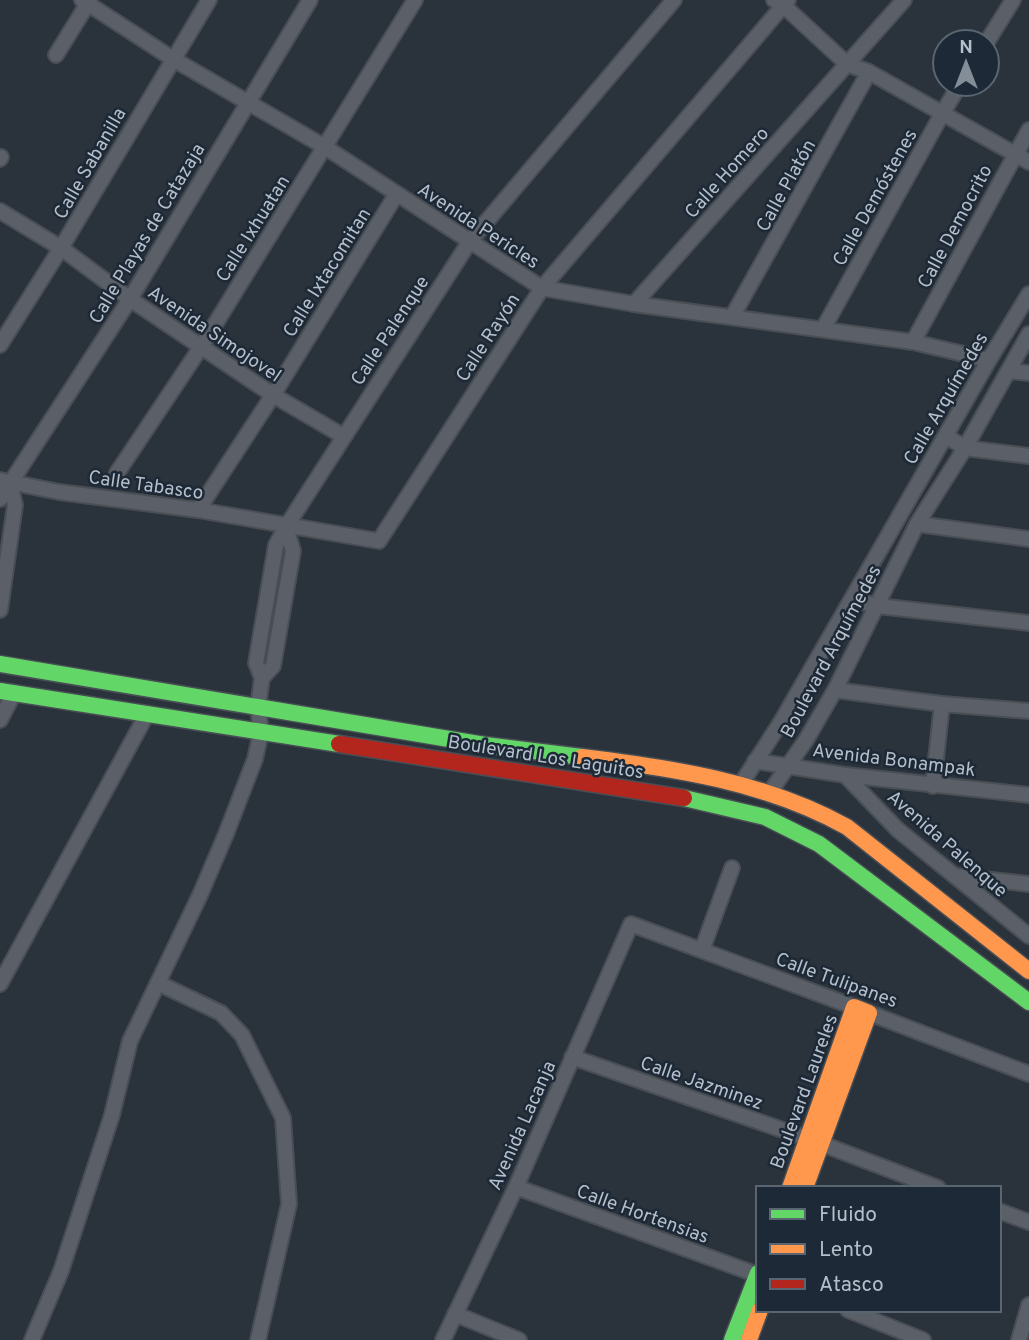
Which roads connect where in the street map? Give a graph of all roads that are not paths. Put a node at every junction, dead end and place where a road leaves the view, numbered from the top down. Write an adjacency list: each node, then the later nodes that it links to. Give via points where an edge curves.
1 (209, 0): 11 (street, Calle Sabanilla)
2 (310, 0): 15 (street, Calle Playas de Catazaja)
3 (415, 0): 18 (street, Calle Ixhuatan)
4 (674, 0): 23 (street, Calle Palenque)
5 (904, 0): 12 (street, Calle Homero)
6 (1013, 0): 9 (street)
7 (86, 1): 10 (street); 11 (street, Avenida Pericles)
8 (782, 2): 12 (street); 25 (street, Calle Rayón)
9 (996, 28)
10 (55, 55)
11 (173, 59): 15 (street, Avenida Pericles); 24 (street, Calle Sabanilla)
12 (847, 64): 13 (street); 28 (street, Calle Homero)
13 (869, 72): 16 (street); 30 (street, Calle Platón)
14 (952, 98): 16 (street, Calle Demóstenes)
15 (247, 104): 18 (street, Avenida Pericles); 27 (street, Calle Playas de Catazaja)
16 (942, 114): 19 (street); 31 (street, Calle Demóstenes)
17 (1029, 130): 19 (street, Calle Democrito)
18 (325, 147): 21 (street, Avenida Pericles); 35 (street, Calle Ixhuatan)
19 (1015, 154): 20 (street); 33 (street, Calle Democrito)
20 (1029, 162)
21 (396, 195): 23 (street, Avenida Pericles); 39 (street, Calle Ixtacomitan)
22 (0, 211): 24 (street, Avenida Simojovel)
23 (471, 241): 25 (street, Avenida Pericles); 40 (street, Calle Palenque)
24 (61, 248): 27 (street, Avenida Simojovel); 34 (street, Calle Sabanilla)
25 (542, 288): 28 (street, Avenida Pericles); 50 (street, Calle Rayón, via 379,541)
26 (1029, 294): 29 (street, Calle Arquímedes)
27 (130, 299): 35 (street, Avenida Simojovel); 45 (street, Calle Playas de Catazaja)
28 (634, 304): 30 (street, Avenida Pericles)
29 (1024, 315): 36 (street, Calle Arquímedes)
30 (732, 317): 31 (street, Avenida Pericles)
31 (823, 329): 33 (street, Avenida Pericles)
32 (1029, 334): 37 (street)
33 (913, 342): 36 (street, Avenida Pericles)
34 (0, 345)
35 (201, 347): 39 (street, Avenida Simojovel); 44 (street, Calle Ixhuatan)
36 (989, 360): 41 (street, Calle Arquímedes)
37 (1009, 371): 38 (street); 42 (street)
38 (1029, 373)
39 (273, 395): 40 (street, Avenida Simojovel); 47 (street, Calle Ixtacomitan)
40 (343, 436): 50 (street, Calle Palenque)
41 (946, 436): 42 (street); 48 (street, Calle Arquímedes)
42 (965, 448): 43 (street); 49 (street)
43 (1029, 456)
44 (117, 473)
45 (5, 481): 46 (street, Calle Playas de Catazaja); 47 (street, Calle Tabasco); 54 (street, via 15,505)
46 (0, 499)
47 (198, 510): 50 (street, Calle Tabasco)
48 (895, 522): 52 (street, Boulevard Arquímedes)
49 (917, 524): 51 (street); 53 (street, Boulevard Arquímedes)
50 (286, 527): 60 (street, via 293,551 273,666 262,678)
51 (1029, 540)
52 (853, 600): 53 (street); 65 (street, Boulevard Arquímedes)
53 (878, 606): 55 (street); 57 (street, Boulevard Arquímedes)
54 (0, 610)
55 (1029, 623)
56 (0, 664): 60 (main road, Boulevard Los Laguitos)
57 (835, 690): 59 (street); 66 (street, Boulevard Arquímedes)
58 (7, 692): 62 (main road, Boulevard Los Laguitos); 63 (street)
59 (942, 704): 61 (street); 69 (street)
60 (258, 707): 64 (street); 68 (main road, Boulevard Los Laguitos, via 485,745 626,762)
61 (1029, 711)
62 (147, 714): 64 (main road, Boulevard Los Laguitos); 81 (street)
63 (0, 720)
64 (261, 732): 77 (main road, Boulevard Los Laguitos, via 704,802 765,817 818,844); 82 (street, via 226,834)
65 (755, 761): 66 (street, Avenida Bonampak); 68 (street, Boulevard Arquímedes)
66 (789, 765): 67 (street, Avenida Bonampak); 70 (street, Boulevard Arquímedes)
67 (845, 775): 69 (street, Avenida Bonampak); 73 (street, Avenida Palenque, via 898,830)
68 (741, 784): 70 (main road, Boulevard Los Laguitos)
69 (933, 786): 71 (street, Avenida Bonampak)
70 (770, 792): 75 (main road, Boulevard Los Laguitos, via 847,827)
71 (1029, 795)
72 (733, 868): 79 (street)
73 (954, 876): 74 (street); 78 (street, Avenida Palenque)
74 (1029, 884)
75 (959, 915): 77 (main road); 80 (main road, Boulevard Los Laguitos)
76 (631, 924): 79 (street, Calle Tulipanes); 85 (street, Avenida Lacanja)
77 (934, 930): 83 (main road, Boulevard Los Laguitos)
78 (1029, 936)
79 (702, 950): 84 (street, Calle Tulipanes)
80 (1029, 971)
81 (0, 984)
82 (159, 984): 100 (street, via 130,1041 112,1115 61,1271); 101 (street, via 221,1013 242,1035 283,1118 289,1204)
83 (1029, 1002)
84 (862, 1010): 86 (street, Calle Tulipanes); 87 (main road, Boulevard Laureles)
85 (572, 1057): 87 (street, Calle Jazminez); 91 (street, Avenida Lacanja)
86 (1029, 1074)
87 (815, 1141): 88 (main road, Boulevard Laureles); 89 (main road); 90 (street, Calle Jazminez)
88 (791, 1186)
89 (805, 1186)
90 (933, 1186)
91 (516, 1187): 94 (street, Calle Hortensias); 99 (street, Avenida Lacanja)
92 (1001, 1212): 93 (street)
93 (1029, 1222)
94 (756, 1273)
95 (756, 1279): 104 (main road)
96 (1029, 1305): 107 (street)
97 (759, 1312): 105 (main road)
98 (853, 1312): 106 (street)
99 (455, 1314): 102 (street, Avenida Lacanja); 103 (street)
100 (32, 1340)
101 (258, 1340)
102 (443, 1340)
103 (519, 1340)
104 (732, 1340)
105 (749, 1340)
106 (923, 1340)
107 (1019, 1340)

